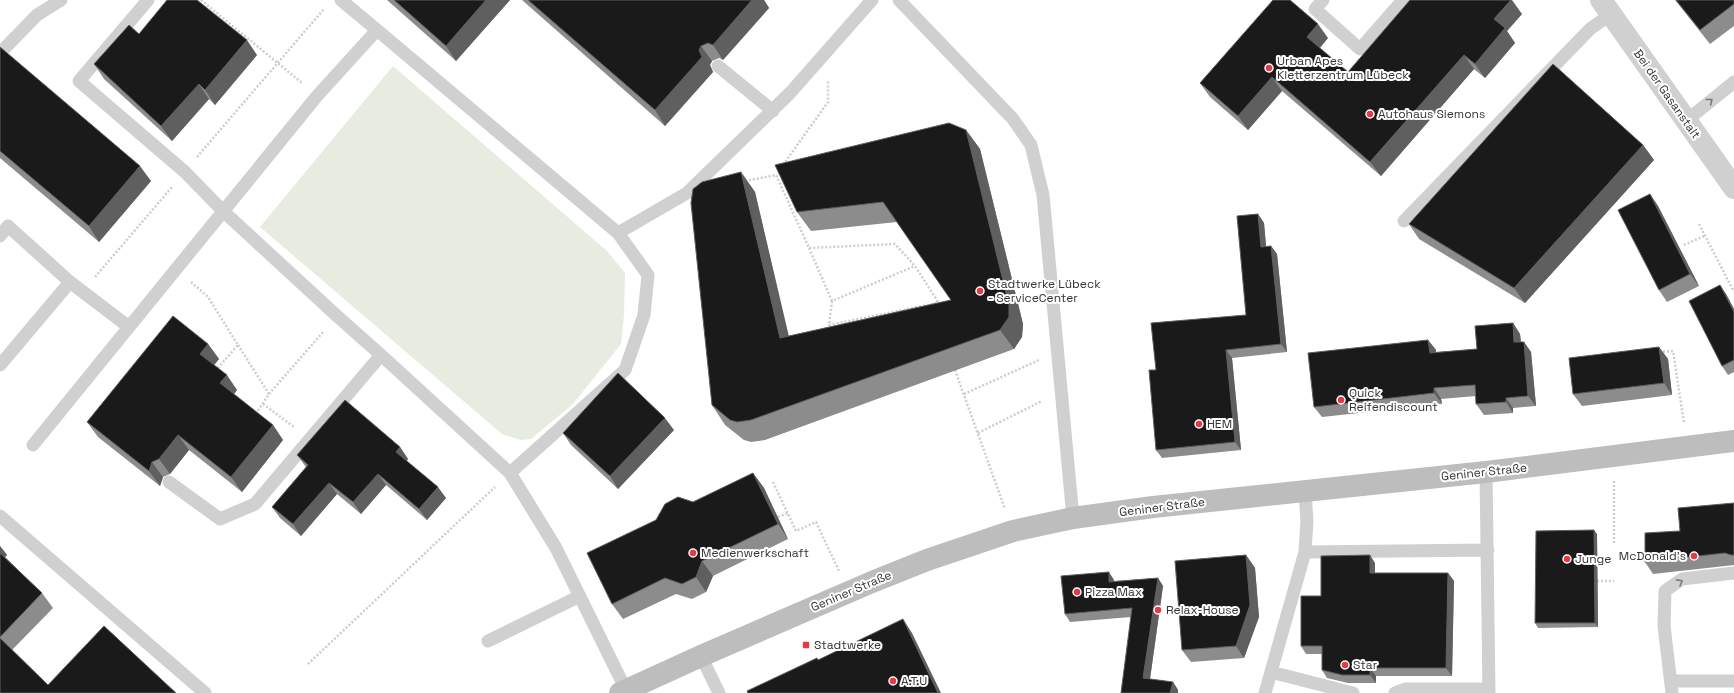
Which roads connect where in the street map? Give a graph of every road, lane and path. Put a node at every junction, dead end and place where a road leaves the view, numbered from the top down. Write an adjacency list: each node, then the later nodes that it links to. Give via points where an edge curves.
1 (61, 0): 12 (lane, via 37,15)
2 (148, 0): 20 (lane, via 79,81)
3 (201, 0): 14 (path)
4 (342, 0): 11 (lane)
5 (872, 0): 13 (lane)
6 (899, 0): 45 (lane, via 1013,119 1031,145 1043,195)
7 (1323, 0): 8 (lane, via 1315,9 1360,49)
8 (1403, 0)
9 (327, 6): 14 (path)
10 (1606, 7): 19 (street, Bei der Gasanstalt); 25 (lane, via 1590,29)
11 (377, 30): 17 (lane); 27 (lane)
12 (0, 53)
13 (819, 61): 18 (lane); 21 (path, via 828,81 828,102)
14 (278, 62): 17 (path); 20 (path)
15 (718, 66): 18 (lane)
16 (1734, 82): 19 (lane, one-way to 16)
17 (317, 96): 24 (lane)
18 (773, 111): 27 (lane, via 687,193)
19 (1686, 120): 23 (street, Bei der Gasanstalt)
20 (185, 172): 24 (lane); 35 (path)
21 (776, 175): 22 (path); 31 (path)
22 (739, 183)
23 (1734, 188)
24 (224, 211): 33 (lane); 40 (lane)
25 (1404, 221)
26 (1699, 224): 29 (path)
27 (618, 233): 63 (lane, via 648,275 644,315 625,370)
28 (0, 236): 34 (lane, via 8,226)
29 (1704, 236): 30 (path); 36 (path)
30 (1684, 245)
31 (809, 248): 32 (path, via 895,244); 37 (path)
32 (915, 266): 37 (path); 38 (path)
33 (176, 269): 42 (lane); 44 (path, via 208,297)
34 (70, 282): 35 (lane); 48 (lane)
35 (83, 291): 42 (lane)
36 (1734, 292)
37 (832, 301): 41 (path)
38 (937, 303): 39 (path); 41 (path)
39 (943, 307)
40 (337, 316): 47 (lane); 52 (path)
41 (829, 325): 43 (path)
42 (129, 327): 59 (lane)
43 (831, 331)
44 (238, 345): 50 (path); 52 (path)
45 (1057, 352): 51 (lane); 53 (path)
46 (1658, 352): 60 (path, via 1673,351)
47 (381, 354): 57 (lane); 63 (lane)
48 (0, 365)
49 (955, 370): 53 (path)
50 (215, 372)
51 (1061, 391): 56 (path); 70 (lane)
52 (269, 394): 54 (path)
53 (964, 394): 56 (path)
54 (263, 404): 55 (path); 57 (path)
55 (253, 416)
56 (978, 433): 71 (path)
57 (309, 441): 64 (lane, via 256,504 220,519)
58 (1734, 441): 60 (main road, Geniner Straße)
59 (32, 445)
60 (1687, 448): 61 (main road, Geniner Straße)
61 (1614, 457): 62 (main road, Geniner Straße); 72 (path)
62 (1486, 472): 66 (main road, Geniner Straße); 73 (lane)
63 (510, 473): 79 (lane, via 556,548); 82 (path)
64 (169, 482)
65 (774, 482): 67 (path)
66 (1305, 492): 70 (main road, Geniner Straße, via 1153,507); 74 (lane)
67 (788, 513): 69 (path); 78 (path, via 796,531 816,522)
68 (0, 516): 88 (lane)
69 (778, 517)
70 (1073, 518): 71 (main road, Geniner Straße)
71 (1013, 531): 78 (main road, Geniner Straße, via 927,560)
72 (1614, 543)
73 (1488, 550): 74 (lane); 86 (lane)
74 (1305, 552): 83 (lane)
75 (1734, 573): 85 (lane, one-way to 75, via 1664,626 1665,591 1682,579)
76 (1597, 581): 77 (path)
77 (1614, 581)
78 (849, 592): 81 (main road, Geniner Straße)
79 (580, 596): 80 (lane); 87 (lane)
80 (488, 640)
81 (701, 656): 87 (main road, Geniner Straße); 89 (lane)
82 (308, 664)
83 (1271, 672): 90 (lane); 91 (lane)
84 (1734, 681): 85 (lane)
85 (1672, 687)
86 (1489, 691): 92 (lane, via 1406,689)
87 (623, 692)
88 (205, 693)
89 (719, 693)
90 (1265, 693)
91 (1353, 693)
92 (1395, 693)

